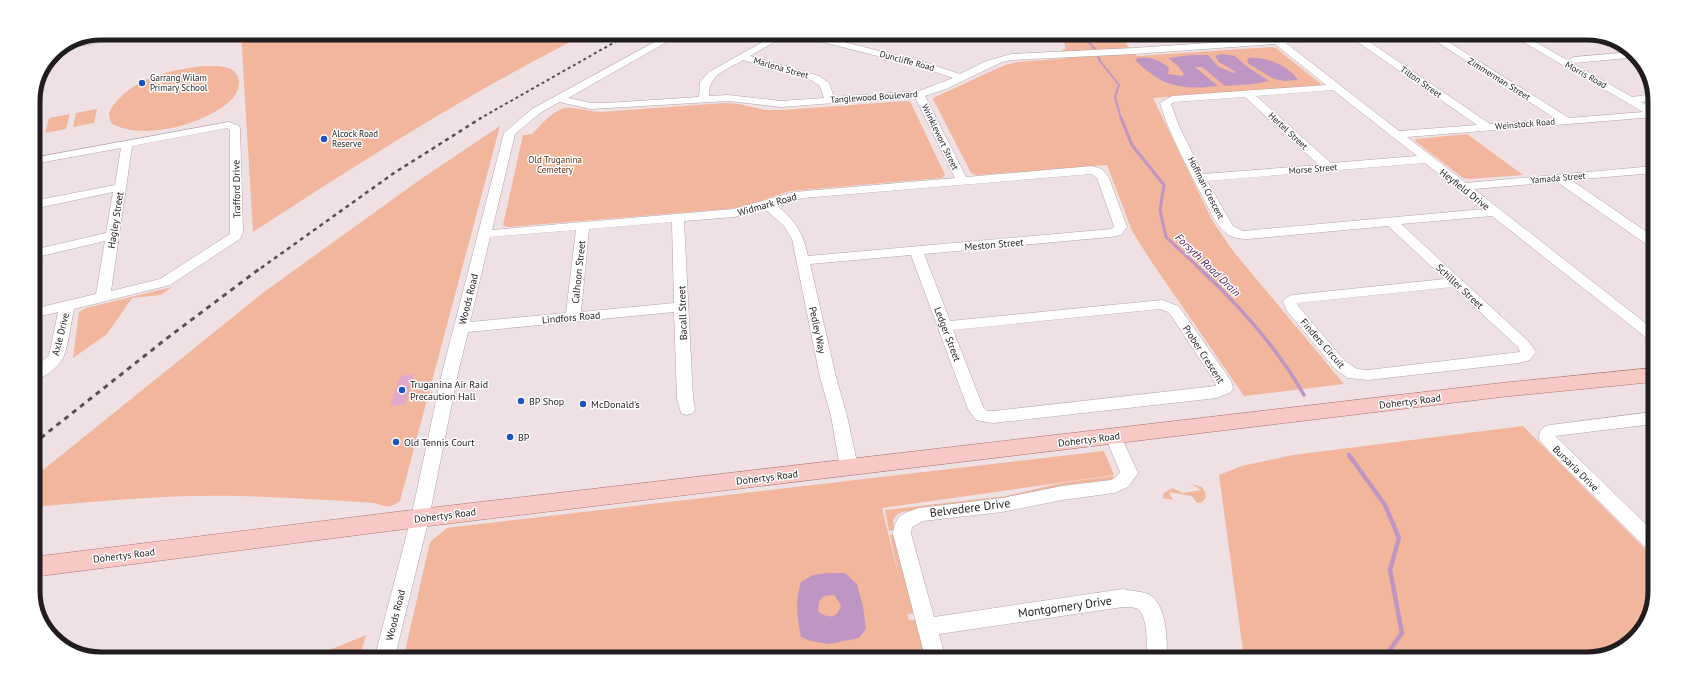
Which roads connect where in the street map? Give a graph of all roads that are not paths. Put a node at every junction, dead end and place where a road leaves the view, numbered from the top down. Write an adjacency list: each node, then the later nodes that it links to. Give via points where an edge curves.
1 (666, 40): 19 (street, Woods Road)
2 (772, 40): 11 (street)
3 (826, 40): 13 (street, Duncliffe Road)
4 (1286, 40): 9 (street, Tanglewood Boulevard)
5 (1361, 40): 27 (street, Tilton Street)
6 (1438, 40): 26 (street, Zimmerman Street)
7 (1524, 40): 22 (street, Morris Road)
8 (1539, 40): 12 (street, Morris Road)
9 (1277, 41): 13 (street, Tanglewood Boulevard, via 1001,58); 14 (street, Heyfield Drive)
10 (1627, 56): 12 (street)
11 (742, 57): 20 (street, via 706,79 703,85); 21 (street, Marlena Street, via 815,78 825,85)
12 (1574, 60): 17 (street, Morris Road)
13 (961, 77): 15 (street, Tanglewood Boulevard, via 932,91)
14 (1336, 87): 16 (street, Hoffman Crescent); 28 (street, Heyfield Drive)
15 (919, 94): 21 (street, Tanglewood Boulevard); 37 (street, Wrinklewort Street)
16 (1248, 94): 32 (street, Hertel Street); 35 (street, Hoffman Crescent, via 1172,99 1165,104)
17 (1643, 98): 18 (street); 22 (street); 23 (street, Morris Road)
18 (1648, 98)
19 (558, 99): 20 (street, Tanglewood Boulevard, via 591,106); 46 (street, Woods Road, via 536,111 510,132)
20 (704, 99): 21 (street, Tanglewood Boulevard, via 737,98 773,104)
21 (830, 100)
22 (1629, 100): 24 (street, Morris Road)
23 (1648, 101)
24 (1648, 111)
25 (1648, 114): 26 (street, Weinstock Road)
26 (1567, 121): 27 (street, Weinstock Road)
27 (1487, 128): 28 (street, Weinstock Road)
28 (1396, 135): 30 (street, Heyfield Drive)
29 (127, 144): 31 (street, Trafford Drive); 38 (street, Hagley Street); 53 (street, Trafford Drive, via 219,126 233,126 237,232 168,280)
30 (1426, 159): 32 (street, Morse Street); 39 (street, Heyfield Drive)
31 (40, 160)
32 (1328, 167): 35 (street, Morse Street)
33 (1098, 171): 37 (street, Widmark Road); 49 (street, Meston Street, via 1120,223 1120,230 1116,232)
34 (1648, 172): 36 (street, Yamada Street)
35 (1200, 178): 44 (street, Hoffman Crescent, via 1227,228 1241,235)
36 (1560, 178): 39 (street, Yamada Street); 48 (street)
37 (962, 181): 41 (street, Widmark Road, via 798,194)
38 (120, 187): 40 (street); 47 (street, Hagley Street)
39 (1462, 187): 42 (street, Heyfield Drive)
40 (40, 204)
41 (767, 204): 43 (street, Widmark Road, via 745,212); 51 (street, Pedley Way, via 795,231)
42 (1494, 212): 44 (street, Hoffman Crescent); 60 (street, Heyfield Drive)
43 (678, 218): 45 (street, Widmark Road); 55 (street, Bacall Street)
44 (1390, 222): 52 (street, Schiller Street)
45 (583, 226): 46 (street, Widmark Road); 57 (street, Calhoon Street)
46 (484, 234): 59 (street, Woods Road)
47 (112, 236): 50 (street); 53 (street, Hagley Street)
48 (1648, 239)
49 (916, 251): 51 (street, Meston Street); 58 (street, Ledger Street)
50 (40, 252)
51 (803, 261): 70 (street, Pedley Way)
52 (1456, 282): 61 (street, Schiller Street, via 1523,344); 61 (street, Finders Circuit, via 1297,298 1290,304 1340,366 1359,375 1519,358)
53 (103, 297): 54 (street, Trafford Drive)
54 (67, 306): 56 (street, Trafford Drive); 62 (street, Axle Drive, via 56,356)
55 (681, 307): 57 (street, Lindfors Road); 66 (street, Bacall Street)
56 (40, 312)
57 (573, 317): 59 (street, Lindfors Road)
58 (945, 326): 67 (street, Ledger Street, via 976,409); 67 (street, Prober Crescent, via 1162,304 1177,314 1225,384 1222,390 1217,392 993,417)
59 (461, 328): 71 (street, Woods Road)
60 (1648, 332)
61 (1528, 352)
62 (40, 371)
63 (1648, 375): 65 (main road, Dohertys Road)
64 (1648, 383): 65 (main road, Dohertys Road)
65 (1501, 390): 69 (main road, Dohertys Road)
66 (687, 408)
67 (982, 416)
68 (1648, 419): 72 (street, Bursaria Drive, via 1550,431 1547,434 1547,439)
69 (1114, 436): 70 (main road, Dohertys Road); 74 (street, Belvedere Drive, via 1129,473 1122,482 1114,486 1002,505 923,514 906,520 902,534)
70 (849, 467): 71 (main road, Dohertys Road)
71 (420, 518): 73 (main road, Dohertys Road); 75 (street, Woods Road)
72 (1648, 538)
73 (40, 566)
74 (927, 627): 76 (street, Belvedere Drive); 77 (street, Montgomery Drive, via 1123,598 1135,599 1144,602 1152,612 1156,624)
75 (386, 652)
76 (934, 652)
77 (1158, 652)

